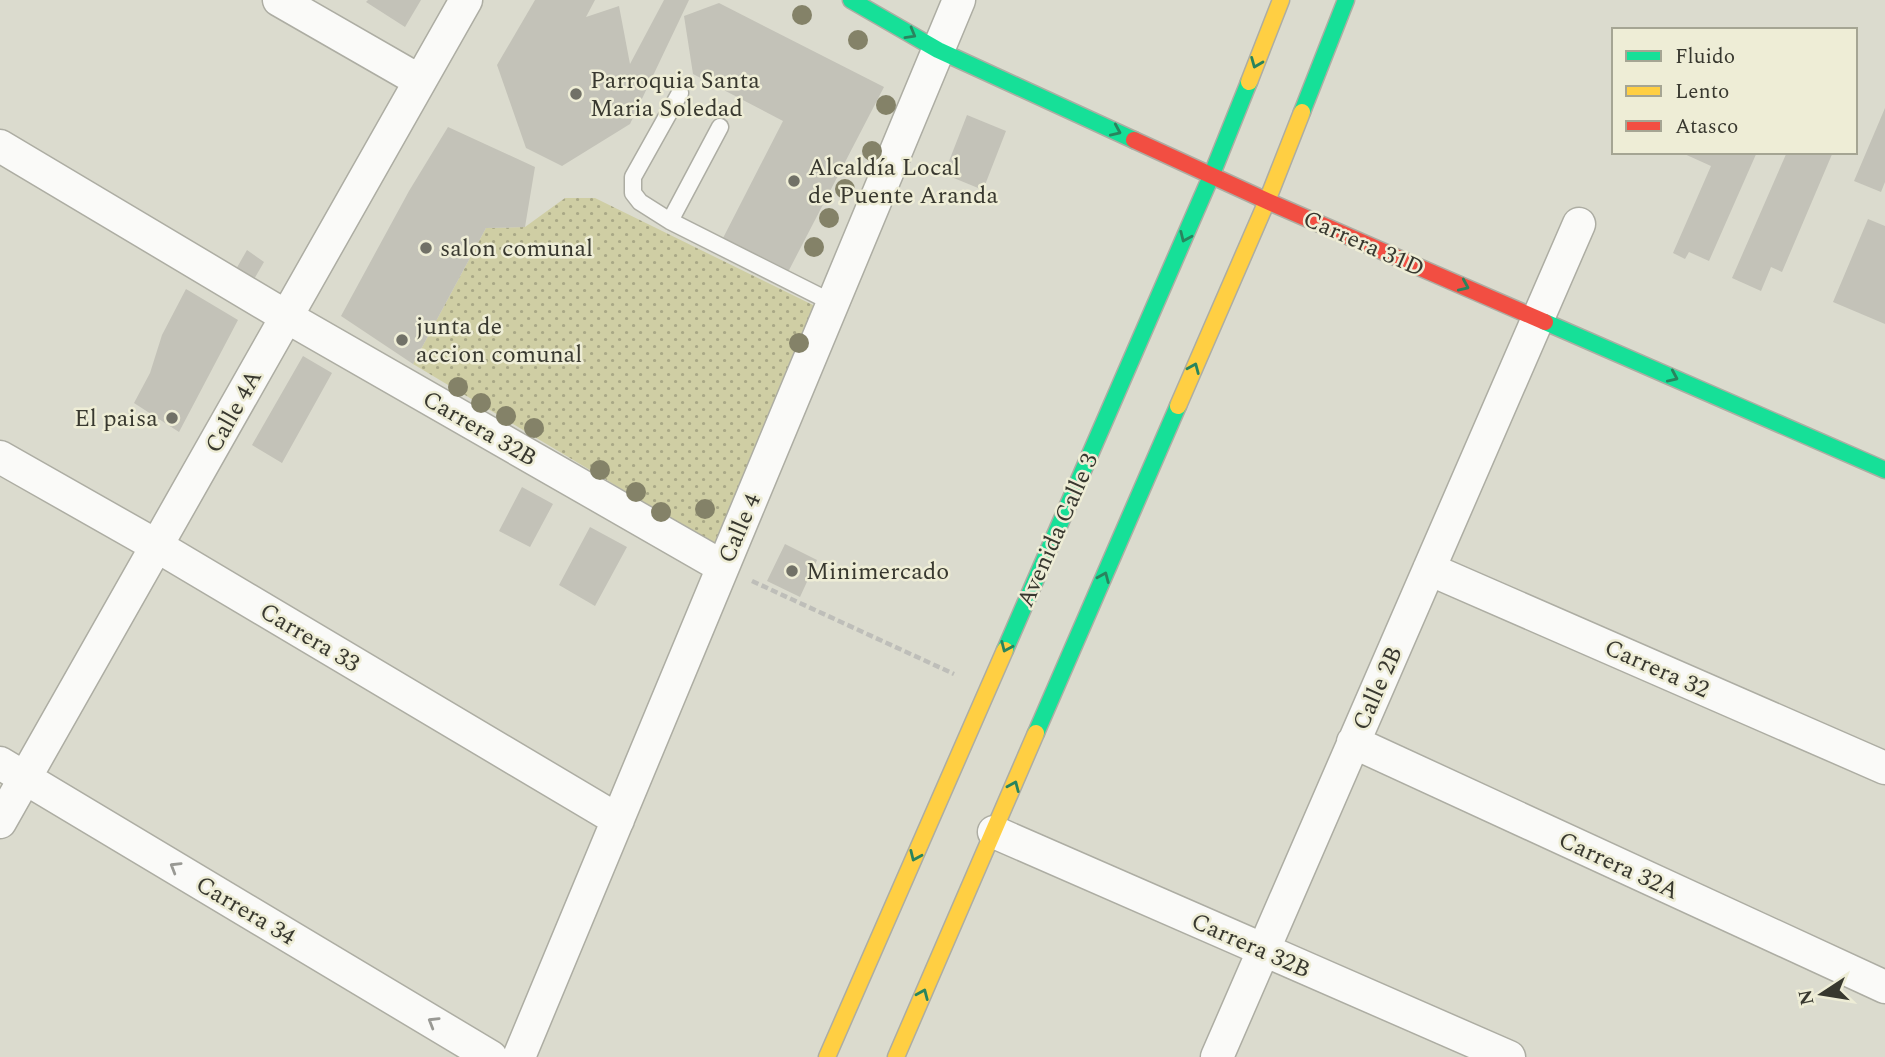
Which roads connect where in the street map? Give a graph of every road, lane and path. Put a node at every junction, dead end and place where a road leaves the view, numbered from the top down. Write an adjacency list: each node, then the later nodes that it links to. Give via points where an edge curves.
1 (279, 0): 8 (street)
2 (466, 0): 8 (street, Calle 4A)
3 (851, 0): 7 (main road, Carrera 31D, one-way to 7)
4 (959, 0): 7 (street, Calle 4)
5 (1281, 0): 12 (main road, Avenida Calle 3, one-way to 12)
6 (1346, 0): 13 (main road)
7 (939, 50): 12 (main road, Carrera 31D, one-way to 12); 16 (street, Calle 4)
8 (420, 81): 17 (street, Calle 4A)
9 (680, 93): 14 (lane, via 633,177 639,202)
10 (720, 127): 14 (lane)
11 (0, 146): 17 (street, Carrera 32B)
12 (1212, 174): 13 (main road, Carrera 31D); 35 (main road, Avenida Calle 3, one-way to 35)
13 (1267, 201): 18 (main road, Carrera 31D, one-way to 18); 30 (main road, one-way to 13)
14 (670, 221): 16 (lane)
15 (1579, 224): 18 (street, Calle 2B)
16 (833, 303): 22 (street, Calle 4)
17 (287, 317): 21 (street, Calle 4A); 22 (street, Carrera 32B)
18 (1538, 318): 20 (main road, Carrera 31D, one-way to 20); 23 (street, Calle 2B)
19 (0, 457): 21 (street, Carrera 33)
20 (1885, 470)
21 (157, 546): 27 (street, Calle 4A); 28 (street, Carrera 33)
22 (723, 567): 24 (path); 28 (street, Calle 4)
23 (1429, 569): 25 (street, Calle 2B); 26 (street, Carrera 32)
24 (962, 678)
25 (1353, 742): 31 (street, Calle 2B); 32 (street, Carrera 32A)
26 (1885, 768)
27 (13, 771): 29 (street, Calle 4A); 33 (street, Carrera 34, one-way to 27)
28 (618, 820): 34 (street, Calle 4)
29 (0, 822)
30 (994, 832): 31 (street, Carrera 32B); 36 (main road, one-way to 30)
31 (1263, 950): 37 (street, Calle 2B); 38 (street, Carrera 32B)
32 (1885, 987)
33 (491, 1057)
34 (519, 1057)
35 (827, 1057)
36 (896, 1057)
37 (1217, 1057)
38 (1509, 1057)

